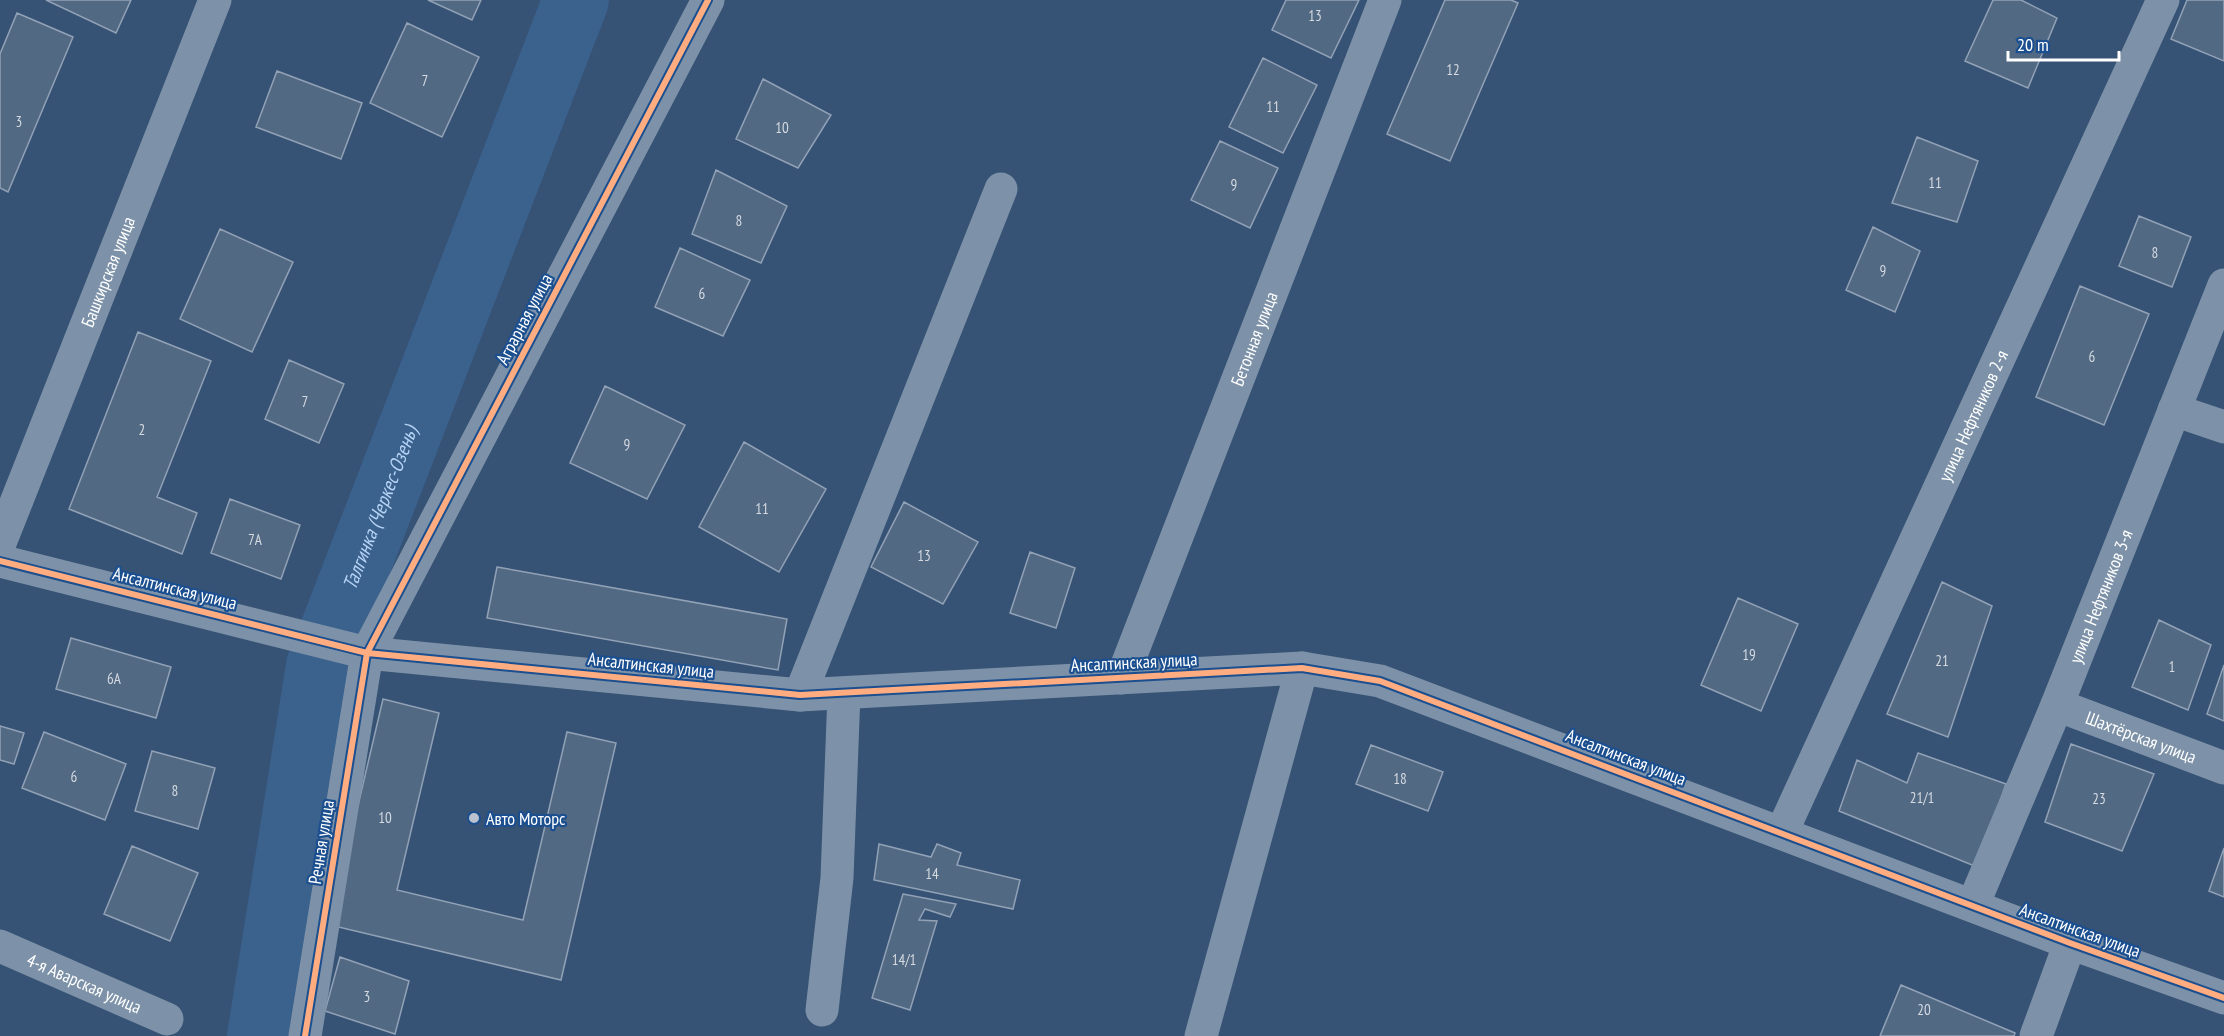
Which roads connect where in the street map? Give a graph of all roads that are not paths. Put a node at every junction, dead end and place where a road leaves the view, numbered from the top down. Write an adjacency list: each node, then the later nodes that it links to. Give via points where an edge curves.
1 (214, 0): 9 (street, Башкирская улица)
2 (708, 0): 11 (street, Аграрная улица)
3 (1385, 0): 13 (street, Бетонная улица)
4 (2163, 0): 18 (street, улица Нефтяников 2-я)
5 (1001, 189): 15 (street)
6 (2224, 285): 7 (street, улица Нефтяников 3-я)
7 (2174, 410): 8 (street); 16 (street, улица Нефтяников 3-я)
8 (2224, 427)
9 (0, 543)
10 (0, 561): 11 (street, Ансалтинская улица)
11 (357, 650): 15 (street, Ансалтинская улица); 25 (street, Речная улица)
12 (1302, 668): 13 (street, Ансалтинская улица); 18 (street, Ансалтинская улица, via 1380,681); 26 (street)
13 (1122, 678): 14 (street, Ансалтинская улица)
14 (844, 693): 15 (street, Ансалтинская улица); 23 (street, via 837,878)
15 (800, 695)
16 (2057, 705): 17 (street, Шахтёрская улица); 19 (street, улица Нефтяников 3-я)
17 (2224, 768)
18 (1782, 832): 19 (street, Ансалтинская улица)
19 (1973, 905): 20 (street, Ансалтинская улица)
20 (2070, 943): 22 (street, Ансалтинская улица); 27 (street)
21 (0, 946): 24 (street, 4-я Аварская улица)
22 (2224, 998)
23 (822, 1010)
24 (166, 1018)
25 (305, 1036)
26 (1201, 1036)
27 (2036, 1036)

